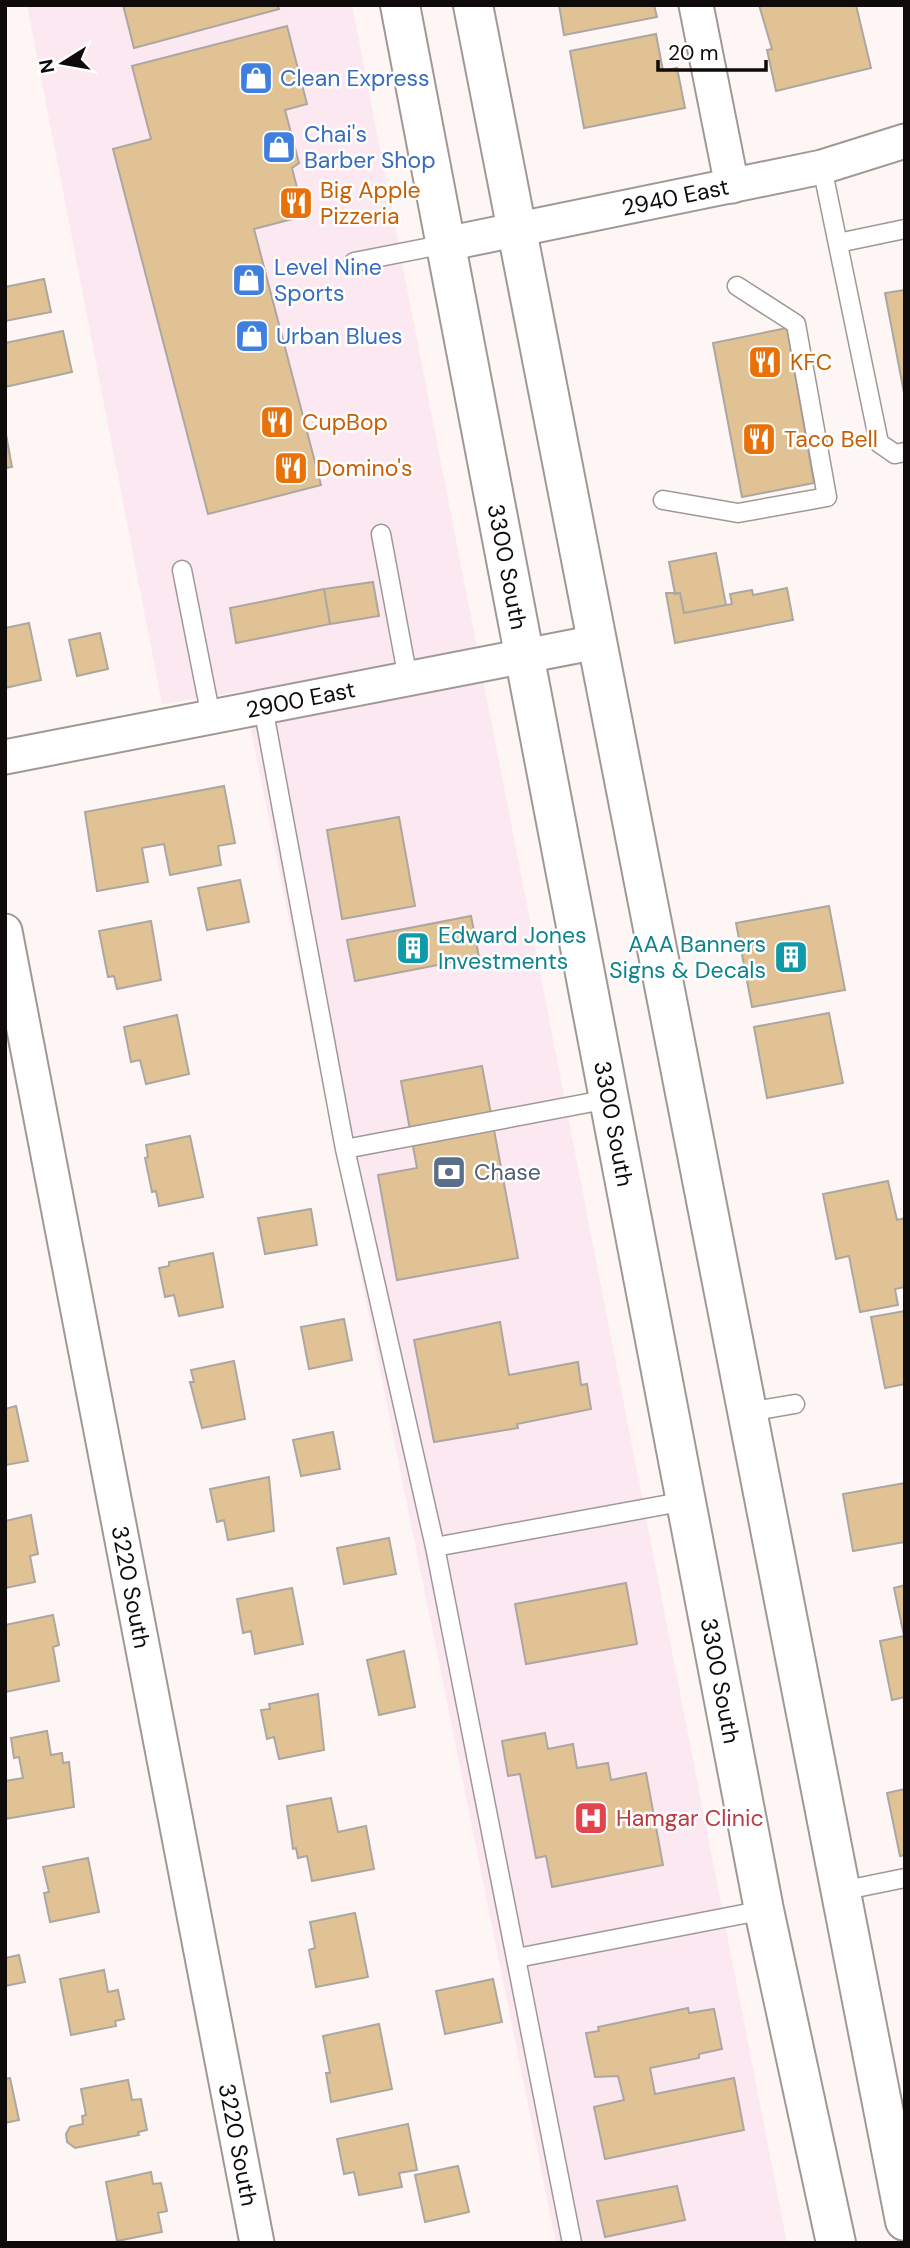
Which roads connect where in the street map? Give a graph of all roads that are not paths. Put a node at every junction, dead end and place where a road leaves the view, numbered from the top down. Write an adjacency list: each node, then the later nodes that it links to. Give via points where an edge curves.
1 (400, 5): 10 (main road, 3300 South)
2 (473, 5): 8 (main road)
3 (696, 5): 6 (street)
4 (905, 141): 5 (street, 2940 East)
5 (822, 167): 6 (street, 2940 East); 9 (lane)
6 (732, 186): 8 (street, 2940 East)
7 (905, 229): 9 (lane)
8 (516, 232): 10 (street, 2940 East); 17 (main road)
9 (838, 243): 13 (lane, via 879,443 895,454)
10 (446, 244): 11 (lane); 18 (main road, 3300 South)
11 (354, 262)
12 (737, 286): 14 (lane, via 796,324 827,498 738,513)
13 (905, 452)
14 (663, 500)
15 (381, 534): 19 (lane)
16 (182, 570): 21 (lane)
17 (597, 642): 18 (street, 2900 East); 27 (main road)
18 (523, 657): 19 (street, 2900 East); 24 (main road, 3300 South)
19 (408, 679): 20 (street, 2900 East)
20 (263, 707): 21 (street, 2900 East); 25 (lane)
21 (211, 717): 22 (street, 2900 East)
22 (5, 757)
23 (5, 931): 35 (street, 3220 South)
24 (609, 1099): 25 (lane); 28 (main road, 3300 South)
25 (345, 1149): 29 (lane)
26 (794, 1404): 27 (lane)
27 (747, 1412): 31 (main road)
28 (686, 1501): 29 (lane); 32 (main road, 3300 South)
29 (435, 1547): 33 (lane)
30 (905, 1878): 31 (lane)
31 (841, 1891): 34 (main road)
32 (764, 1910): 33 (lane); 37 (main road, 3300 South)
33 (517, 1958): 36 (lane)
34 (905, 2221)
35 (257, 2243)
36 (572, 2243)
37 (836, 2243)

